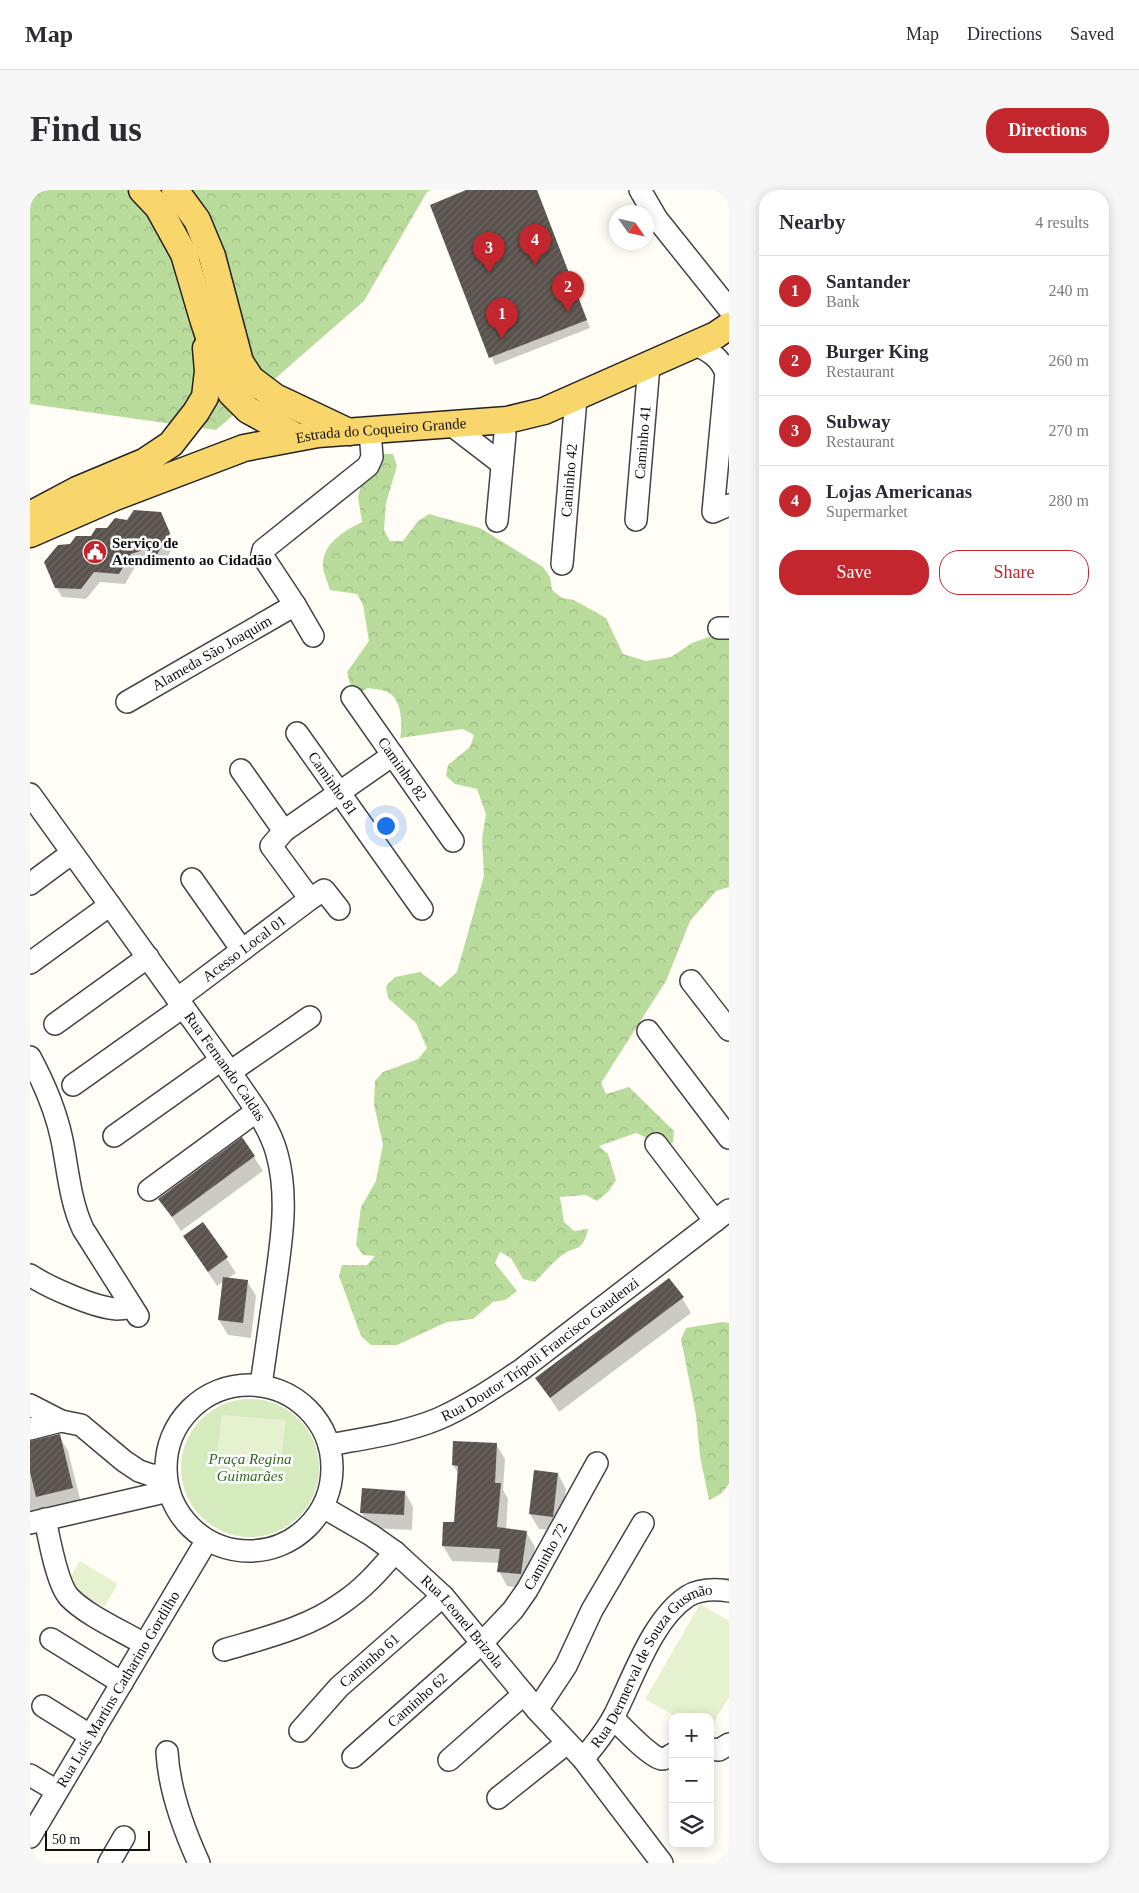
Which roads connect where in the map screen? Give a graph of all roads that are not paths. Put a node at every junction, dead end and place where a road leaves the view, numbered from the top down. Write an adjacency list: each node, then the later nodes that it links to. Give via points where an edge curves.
1 (142, 190): 5 (main road, via 158,207 184,254)
2 (175, 190): 12 (main road, via 197,220 212,256 240,362 252,379 275,397)
3 (640, 190): 4 (street, via 657,219)
4 (729, 309)
5 (204, 322): 14 (main road, via 232,393 248,410); 17 (main road, via 208,371 205,397 171,444 144,462 77,490)
6 (729, 326): 7 (main road, Estrada do Coqueiro Grande)
7 (694, 344): 8 (main road, Estrada do Coqueiro Grande); 9 (street, via 708,350)
8 (649, 365): 10 (main road, Estrada do Coqueiro Grande); 18 (street, Caminho 41)
9 (727, 369): 16 (street, via 713,512)
10 (576, 398): 11 (main road, Estrada do Coqueiro Grande, via 519,417); 21 (street, Caminho 42)
11 (450, 424): 12 (main road, Estrada do Coqueiro Grande); 15 (street)
12 (360, 432): 14 (main road, Estrada do Coqueiro Grande); 22 (street, via 372,457 368,466 262,550 262,555)
13 (505, 434): 15 (street)
14 (297, 437): 20 (main road, Estrada do Coqueiro Grande, via 214,458)
15 (502, 464): 19 (street)
16 (729, 505)
17 (30, 515)
18 (636, 520)
19 (497, 521)
20 (30, 534)
21 (562, 564)
22 (295, 605): 23 (street); 25 (street, Alameda São Joaquim)
23 (313, 636)
24 (352, 696): 27 (street, Caminho 82)
25 (127, 702)
26 (297, 733): 29 (street, Caminho 81)
27 (393, 755): 29 (street); 32 (street, Caminho 82)
28 (241, 770): 31 (street)
29 (339, 792): 31 (street); 39 (street, Caminho 81)
30 (32, 800): 33 (street, Rua Fernando Caldas)
31 (284, 831): 36 (street, via 271,846)
32 (453, 841)
33 (72, 854): 35 (street); 37 (street, Rua Fernando Caldas)
34 (192, 879): 40 (street)
35 (30, 884)
36 (310, 899): 38 (street, via 324,890); 40 (street, Acesso Local 01)
37 (110, 905): 41 (street, Rua Fernando Caldas); 42 (street)
38 (339, 909)
39 (422, 910)
40 (242, 950): 44 (street, Acesso Local 01)
41 (148, 958): 44 (street, Rua Fernando Caldas); 46 (street)
42 (30, 963)
43 (691, 981): 47 (street)
44 (180, 1003): 50 (street, Rua Fernando Caldas); 51 (street, Acesso Local 01)
45 (310, 1017): 50 (street)
46 (55, 1024)
47 (729, 1030)
48 (648, 1031): 54 (street)
49 (30, 1057): 58 (street, via 59,1129 76,1215 135,1312 105,1307)
50 (226, 1066): 52 (street, Rua Fernando Caldas); 53 (street)
51 (73, 1085)
52 (257, 1111): 56 (street); 59 (street, Rua Fernando Caldas, via 276,1153 283,1201)
53 (114, 1136)
54 (729, 1138)
55 (656, 1144): 57 (street)
56 (149, 1190)
57 (722, 1216): 63 (street, Rua Doutor Trípoli Francisco Gaudenzi, via 494,1388 439,1419 419,1426)
58 (30, 1275)
59 (261, 1385): 63 (street, via 290,1394 302,1403 314,1415); 65 (street, via 219,1390 200,1400 185,1415 173,1433 167,1454)
60 (30, 1404): 61 (street)
61 (61, 1421): 62 (street); 65 (street, via 81,1425 124,1461)
62 (30, 1429)
63 (330, 1445): 66 (street, via 332,1476)
64 (597, 1462): 74 (street, Caminho 72, via 527,1590)
65 (167, 1483): 67 (street); 69 (street, via 174,1506 183,1519)
66 (323, 1507): 69 (street, via 295,1538 276,1547 243,1551 218,1546); 70 (street, Rua Leonel Brizola)
67 (38, 1521): 75 (street, via 68,1596)
68 (643, 1523): 80 (street, via 592,1610 566,1666)
69 (207, 1540): 75 (street, Rua Luís Martins Catharino Gordilho)
70 (395, 1552): 72 (street, Rua Leonel Brizola); 76 (street, via 361,1588 327,1613 294,1628)
71 (729, 1591): 81 (street, Rua Dermerval de Souza Gusmão, via 712,1589 700,1592 676,1606 654,1633)
72 (444, 1596): 74 (street, Rua Leonel Brizola); 82 (street, Caminho 61, via 339,1686)
73 (51, 1639): 77 (street)
74 (482, 1643): 78 (street, Rua Leonel Brizola); 88 (street, Caminho 62)
75 (144, 1644): 77 (street, Rua Luís Martins Catharino Gordilho)
76 (224, 1650)
77 (122, 1682): 83 (street, Rua Luís Martins Catharino Gordilho)
78 (524, 1694): 80 (street, Rua Leonel Brizola); 91 (street)
79 (42, 1706): 83 (street)
80 (538, 1710): 84 (street, Rua Leonel Brizola)
81 (613, 1718): 89 (street, via 658,1758); 90 (street, Rua Dermerval de Souza Gusmão)
82 (300, 1731)
83 (90, 1736): 93 (street, Rua Luís Martins Catharino Gordilho)
84 (567, 1743): 90 (street, Rua Leonel Brizola); 94 (street)
85 (729, 1744): 86 (street)
86 (714, 1749)
87 (168, 1752): 98 (street, via 173,1794)
88 (353, 1757)
89 (669, 1757)
90 (583, 1759): 99 (street, Rua Leonel Brizola)
91 (449, 1760)
92 (30, 1775): 93 (street)
93 (57, 1791): 95 (street, Rua Luís Martins Catharino Gordilho)
94 (498, 1798)
95 (30, 1837)
96 (124, 1837): 97 (street)
97 (108, 1863)
98 (199, 1863)
99 (662, 1863)

